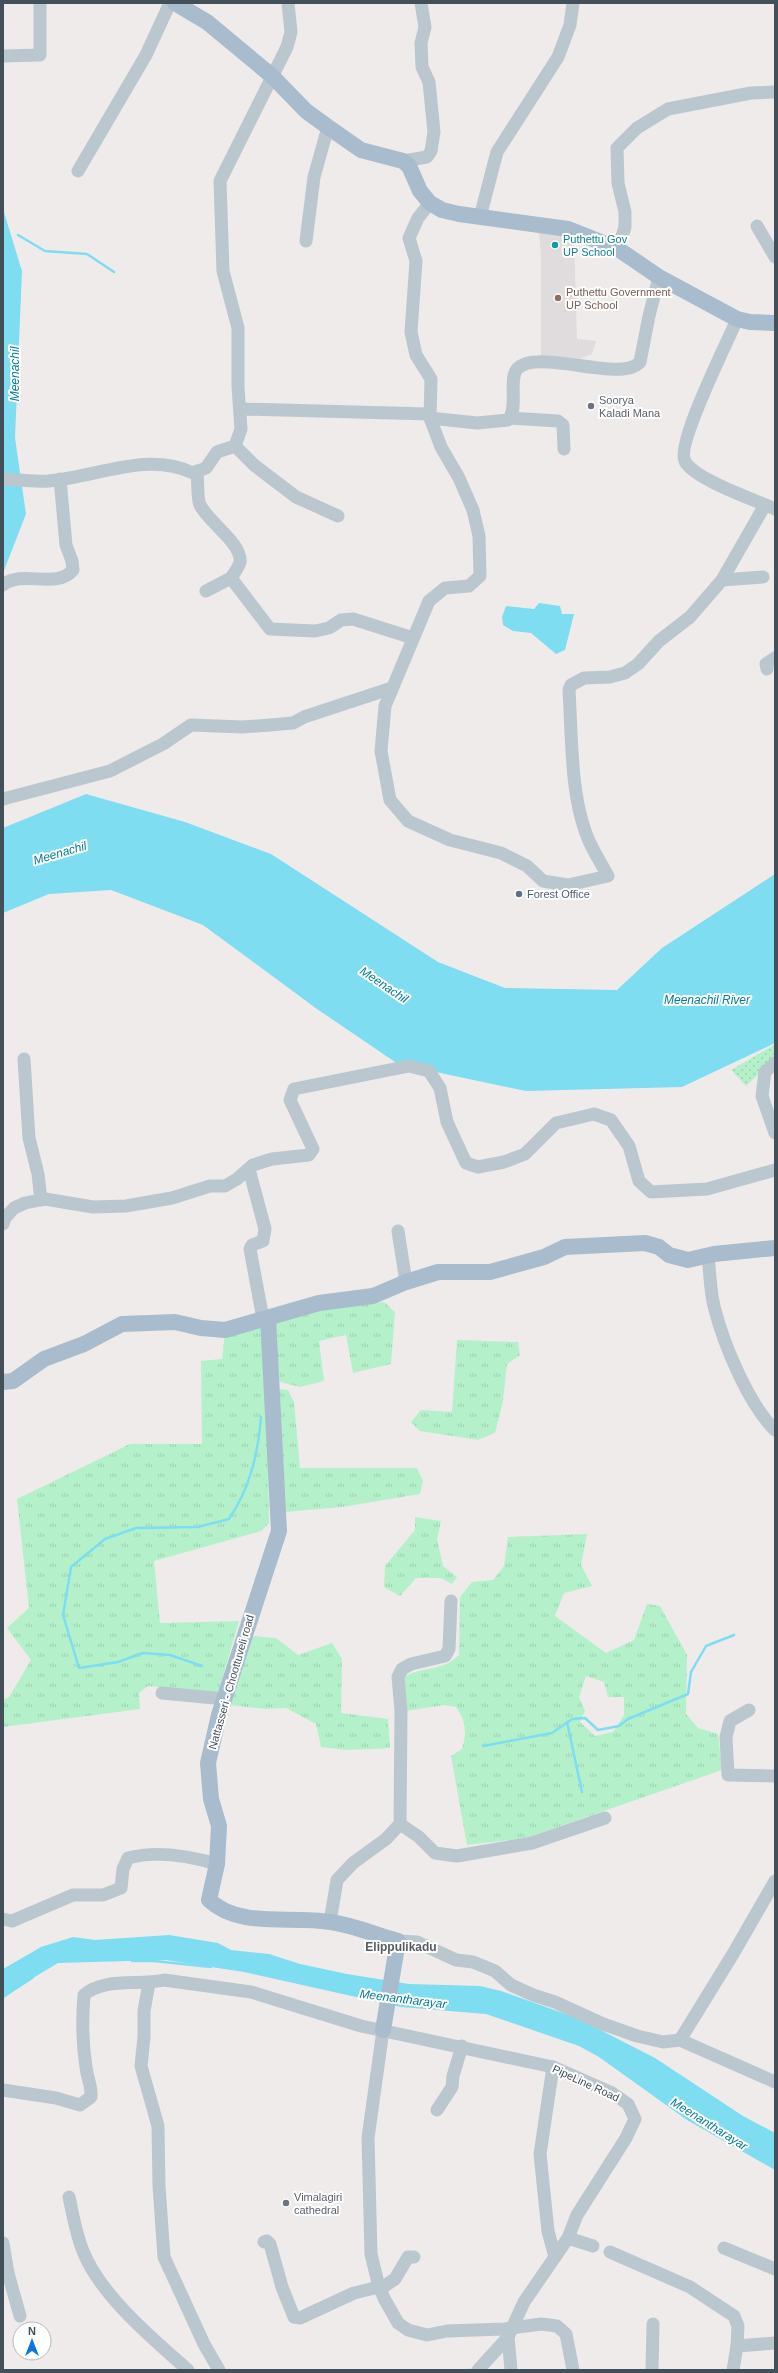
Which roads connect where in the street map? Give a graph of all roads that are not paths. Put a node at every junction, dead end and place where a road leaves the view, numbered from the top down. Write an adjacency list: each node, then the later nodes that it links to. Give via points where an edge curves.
1 (40, 3): 7 (street, via 40,55)
2 (170, 3): 12 (street, via 146,55)
3 (175, 3): 8 (main road, via 207,22)
4 (288, 3): 8 (street, via 290,32 287,47)
5 (421, 3): 11 (street, via 425,27 421,43 422,68 429,82 434,132 431,151 427,157)
6 (573, 3): 14 (street, via 570,25 558,57 497,152)
7 (3, 56)
8 (272, 76): 10 (main road, via 306,111); 22 (street, via 220,181 223,271 238,328 238,387)
9 (775, 92): 17 (street, via 751,93 668,109 626,137 617,148 618,183 625,212 625,227)
10 (328, 127): 11 (main road, via 361,150); 16 (street, via 314,177)
11 (403, 161): 13 (main road, via 409,166 420,192)
12 (78, 171)
13 (430, 203): 14 (main road, via 442,210); 23 (street, via 418,218 409,238 416,261 411,332 416,355 431,379)
14 (480, 217): 17 (main road, via 568,229)
15 (757, 226): 18 (street)
16 (306, 241)
17 (618, 249): 19 (main road)
18 (775, 256)
19 (659, 277): 20 (main road); 24 (street, via 648,316 640,362 637,365 614,369 541,362 526,364 517,369 514,376)
20 (737, 319): 21 (main road); 30 (street, via 713,369 691,426 683,457 684,462 695,473)
21 (775, 323)
22 (241, 409): 23 (street); 25 (street, via 241,428)
23 (430, 416): 24 (street, via 477,423); 37 (street, via 441,447 459,478 473,510 479,536 480,576 470,586 445,588 429,601)
24 (510, 418): 26 (street, via 558,421 563,425)
25 (236, 446): 27 (street, via 217,452 206,468); 31 (street, via 260,470 296,497)
26 (564, 449)
27 (197, 471): 29 (street, via 193,473 178,466 142,464); 32 (street, via 199,503 209,520 239,552 240,563)
28 (3, 479): 29 (street)
29 (60, 479): 35 (street, via 66,545 73,570 68,576 54,580 9,580)
30 (770, 507): 34 (street)
31 (338, 516)
32 (231, 578): 36 (street); 37 (street, via 270,629 315,631 353,618)
33 (763, 578): 34 (street)
34 (722, 580): 40 (street, via 690,617 659,641 638,664 625,673 610,678 584,678 571,685 569,690 578,799 590,843 608,876 568,885 543,881 527,866 501,853 450,840 408,821 390,800 381,751 385,706)
35 (3, 585)
36 (206, 591)
37 (412, 638): 40 (street)
38 (775, 658): 39 (street, via 766,664)
39 (767, 668)
40 (392, 688): 41 (street, via 293,723 242,727 191,725 163,744 110,771)
41 (3, 799)
42 (24, 1059): 47 (street, via 29,1138)
43 (775, 1063): 44 (street, via 764,1072 762,1096)
44 (775, 1132)
45 (249, 1169): 46 (street, via 272,1159 309,1155 313,1149 290,1100 294,1089 409,1066 429,1071 440,1088 447,1122 466,1163 478,1167 504,1162 525,1154 556,1123 594,1114 610,1120 630,1146 639,1181 651,1192 707,1189); 47 (street, via 225,1186 210,1186 172,1198 126,1206 93,1207 64,1201); 53 (street, via 265,1229 263,1241 252,1245 250,1249)
46 (775, 1170)
47 (41, 1200): 48 (street, via 14,1208)
48 (3, 1224)
49 (398, 1231): 52 (street)
50 (775, 1248): 51 (main road)
51 (708, 1256): 52 (main road, via 688,1260 669,1255 659,1247 645,1243 565,1247 544,1257 490,1272 438,1272); 55 (street, via 714,1309 728,1351 752,1398)
52 (406, 1282): 53 (main road, via 373,1296 319,1303)
53 (265, 1319): 54 (main road, via 225,1330 175,1322 122,1324 84,1344 44,1359 13,1382); 58 (main road, Nattasseri - Choottuveli road, via 280,1531)
54 (3, 1382)
55 (775, 1430)
56 (451, 1601): 62 (street, via 449,1649 445,1656 410,1664 402,1668 398,1677 401,1711)
57 (162, 1692): 58 (street)
58 (225, 1700): 63 (main road, Nattasseri - Choottuveli road, via 208,1763 211,1799 219,1826)
59 (749, 1710): 60 (street, via 730,1721 726,1737 728,1776)
60 (775, 1776)
61 (605, 1818): 62 (street, via 532,1843 457,1856 435,1853 419,1837)
62 (400, 1824): 66 (street, via 386,1839 353,1863 336,1880)
63 (217, 1864): 65 (street, via 173,1855 143,1853 128,1858 123,1869 121,1888 103,1895 73,1895 12,1921); 66 (main road, Nattasseri - Choottuveli road, via 209,1900 217,1907 254,1918)
64 (775, 1881): 70 (street)
65 (3, 1919)
66 (330, 1922): 67 (main road, Nattasseri - Choottuveli road)
67 (398, 1941): 69 (main road); 70 (street, Nattasseri - Choottuveli road, via 417,1942 456,1960 473,1962 494,1971 512,1985 533,1995 637,2036 663,2042)
68 (149, 1983): 69 (street, PipeLine Road, via 164,1980 250,1992 361,2026); 74 (street, PipeLine Road, via 100,1986 91,1988 84,1995 82,2032 92,2092 91,2097 85,2102 80,2105 56,2098); 94 (street, via 144,2011 141,2066 158,2126 164,2257)
69 (383, 2030): 71 (street, PipeLine Road); 87 (street, via 368,2138 371,2254)
70 (680, 2040): 73 (street)
71 (462, 2046): 72 (street, PipeLine Road); 75 (street, via 452,2076 452,2087)
72 (553, 2067): 77 (street, PipeLine Road, via 612,2093 628,2104 635,2119 626,2138 577,2215); 84 (street, via 540,2154 548,2230)
73 (775, 2082)
74 (3, 2090)
75 (437, 2110)
76 (69, 2197): 93 (street, via 83,2251 95,2272 132,2320)
77 (568, 2238): 80 (street); 84 (street, PipeLine Road)
78 (264, 2242): 87 (street, via 270,2244 282,2287 294,2317 300,2318 354,2292)
79 (3, 2243): 86 (street)
80 (593, 2246)
81 (724, 2248): 85 (street)
82 (610, 2252): 92 (street, via 690,2287 734,2316 738,2326)
83 (414, 2257): 87 (street, via 408,2257 395,2279)
84 (555, 2257): 90 (street, PipeLine Road, via 524,2302)
85 (775, 2269)
86 (6, 2275): 88 (street)
87 (379, 2288): 90 (street, via 398,2323 408,2330 427,2335 447,2331)
88 (20, 2316)
89 (653, 2324): 98 (street)
90 (510, 2333): 95 (street, PipeLine Road); 96 (street); 97 (street, via 541,2324 557,2326 562,2329 568,2341)
91 (775, 2344): 92 (street)
92 (737, 2346): 99 (street)
93 (188, 2370)
94 (219, 2370)
95 (478, 2370)
96 (511, 2370)
97 (573, 2370)
98 (652, 2370)
99 (734, 2370)

